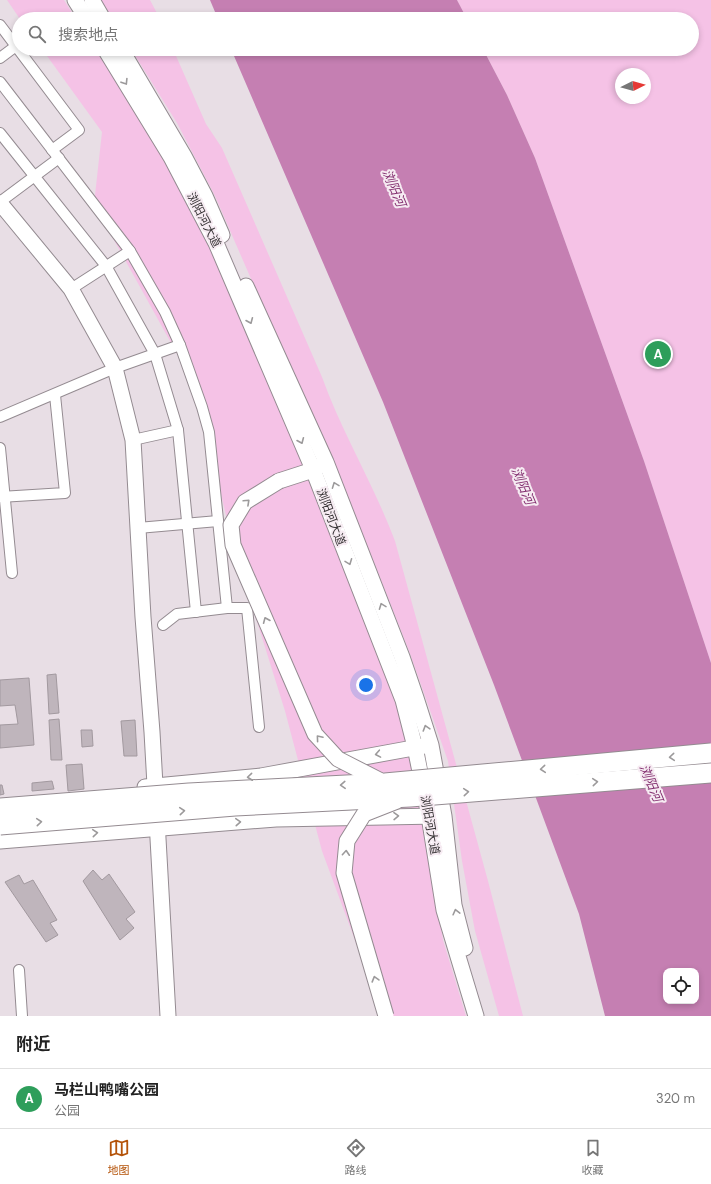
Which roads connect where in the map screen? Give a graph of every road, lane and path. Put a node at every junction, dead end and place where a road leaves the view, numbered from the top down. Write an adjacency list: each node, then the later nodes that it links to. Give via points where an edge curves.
1 (75, 0): 3 (main road)
2 (92, 0): 4 (main road)
3 (83, 12)
4 (99, 12)
5 (0, 25): 6 (street)
6 (12, 41)
7 (12, 49): 11 (street)
8 (24, 56): 14 (street, via 79,130)
9 (109, 56): 30 (main road, 浏阳河大道, one-way to 30, via 171,157 216,243)
10 (125, 56): 29 (main road, 浏阳河大道, via 206,196)
11 (0, 58)
12 (0, 82): 14 (street)
13 (0, 133): 16 (street)
14 (52, 150): 15 (street)
15 (59, 158): 16 (street); 18 (street)
16 (34, 177): 17 (street); 19 (street)
17 (0, 203): 20 (main road)
18 (130, 251): 19 (street); 21 (street, via 165,312)
19 (106, 266): 20 (street); 22 (street)
20 (71, 289): 23 (main road)
21 (180, 345): 22 (street); 32 (street, via 209,432)
22 (155, 354): 23 (street); 26 (street)
23 (115, 368): 24 (street); 27 (main road)
24 (55, 395): 25 (street); 31 (street, via 65,493)
25 (0, 417)
26 (178, 430): 27 (street); 33 (street)
27 (133, 440): 34 (main road)
28 (0, 448): 31 (street)
29 (326, 462): 30 (main road); 40 (main road, 浏阳河大道, one-way to 29, via 402,657)
30 (313, 470): 41 (main road, 浏阳河大道, one-way to 41, via 403,700); 44 (main road, one-way to 30, bridge, via 338,759 315,734 233,545 231,525 245,502 279,481)
31 (3, 497): 35 (street)
32 (218, 521): 33 (street); 36 (street)
33 (187, 523): 34 (street); 37 (street)
34 (138, 528): 45 (main road)
35 (12, 572)
36 (227, 608): 37 (street); 39 (street, via 247,608)
37 (196, 612): 38 (street, via 177,614)
38 (163, 625)
39 (258, 727)
40 (431, 746): 41 (main road); 50 (main road, 浏阳河大道)
41 (415, 748): 45 (main road, one-way to 45, via 261,776); 49 (main road, 浏阳河大道)
42 (711, 753): 44 (highway, one-way to 44, bridge)
43 (711, 773): 46 (highway, one-way to 43, bridge)
44 (385, 783): 48 (highway, one-way to 48, bridge, via 189,793)
45 (155, 786): 47 (main road); 52 (main road)
46 (410, 796): 51 (highway, one-way to 46, bridge, via 235,806); 57 (main road, one-way to 46, bridge, via 344,873 346,841 364,814)
47 (0, 802)
48 (0, 808)
49 (429, 816): 50 (main road); 52 (main road, one-way to 49, via 276,819); 58 (main road, 浏阳河大道, via 444,910)
50 (444, 816): 59 (main road, 浏阳河大道, one-way to 50, via 454,905)
51 (0, 825)
52 (158, 828): 53 (main road, one-way to 52); 56 (main road)
53 (0, 841)
54 (19, 970): 55 (street)
55 (22, 1016)
56 (168, 1016)
57 (386, 1016)
58 (476, 1016)
59 (487, 1016)

